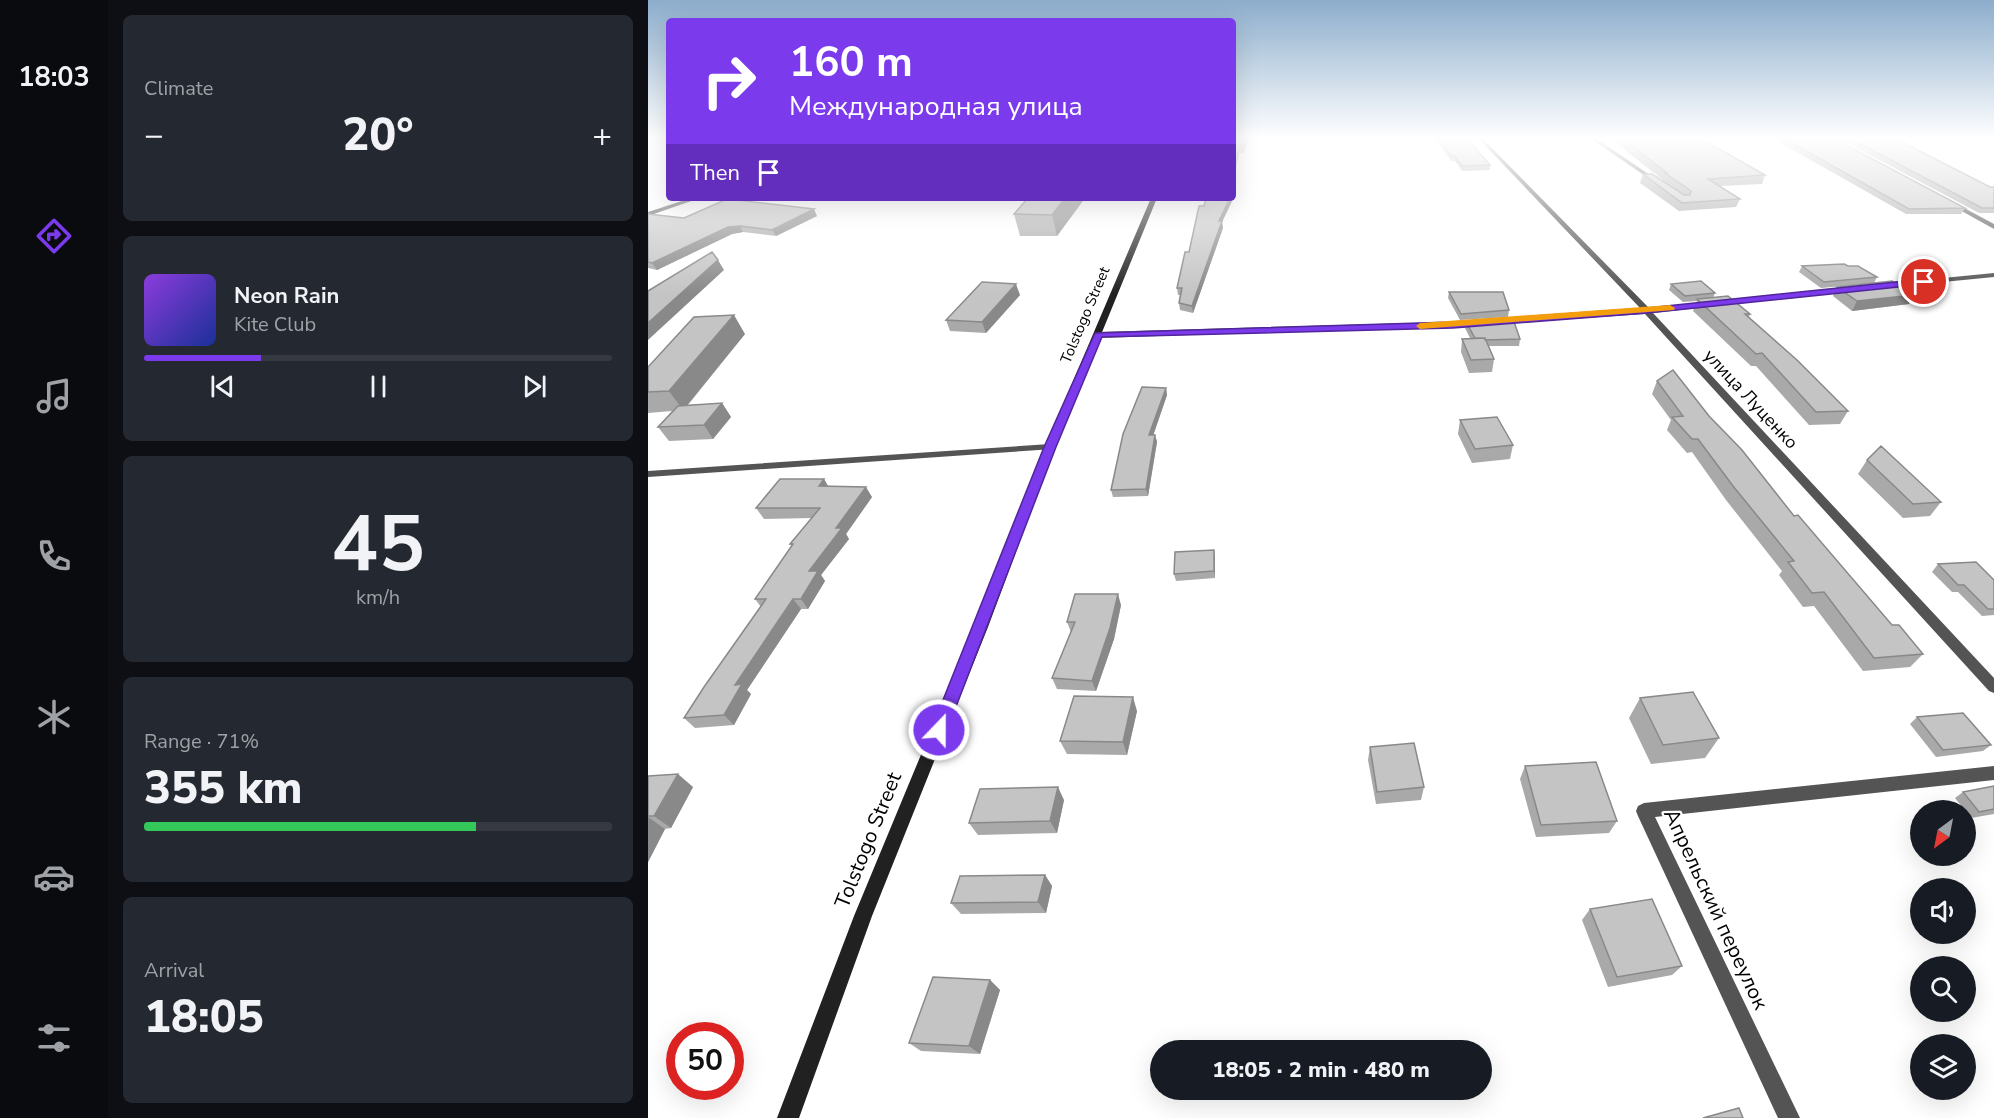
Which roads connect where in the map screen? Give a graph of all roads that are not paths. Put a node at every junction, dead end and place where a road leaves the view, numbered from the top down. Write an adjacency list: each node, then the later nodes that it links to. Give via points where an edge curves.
1 (1531, 190): 10 (street, улица Луценко)
2 (1943, 199): 6 (street)
3 (688, 201): 5 (street)
4 (1153, 201): 11 (main road, Tolstogo Street)
5 (648, 214)
6 (1994, 227)
7 (1994, 275): 8 (street)
8 (1876, 286)
9 (1853, 289): 10 (street)
10 (1647, 310): 11 (street, via 1453,325); 14 (street, улица Луценко)
11 (1098, 335): 12 (main road, Tolstogo Street)
12 (1050, 447): 13 (street); 16 (main road, Tolstogo Street, via 863,916)
13 (648, 474)
14 (1994, 687)
15 (1994, 774): 17 (street, Апрельский переулок, via 1644,811)
16 (789, 1118)
17 (1789, 1118)

